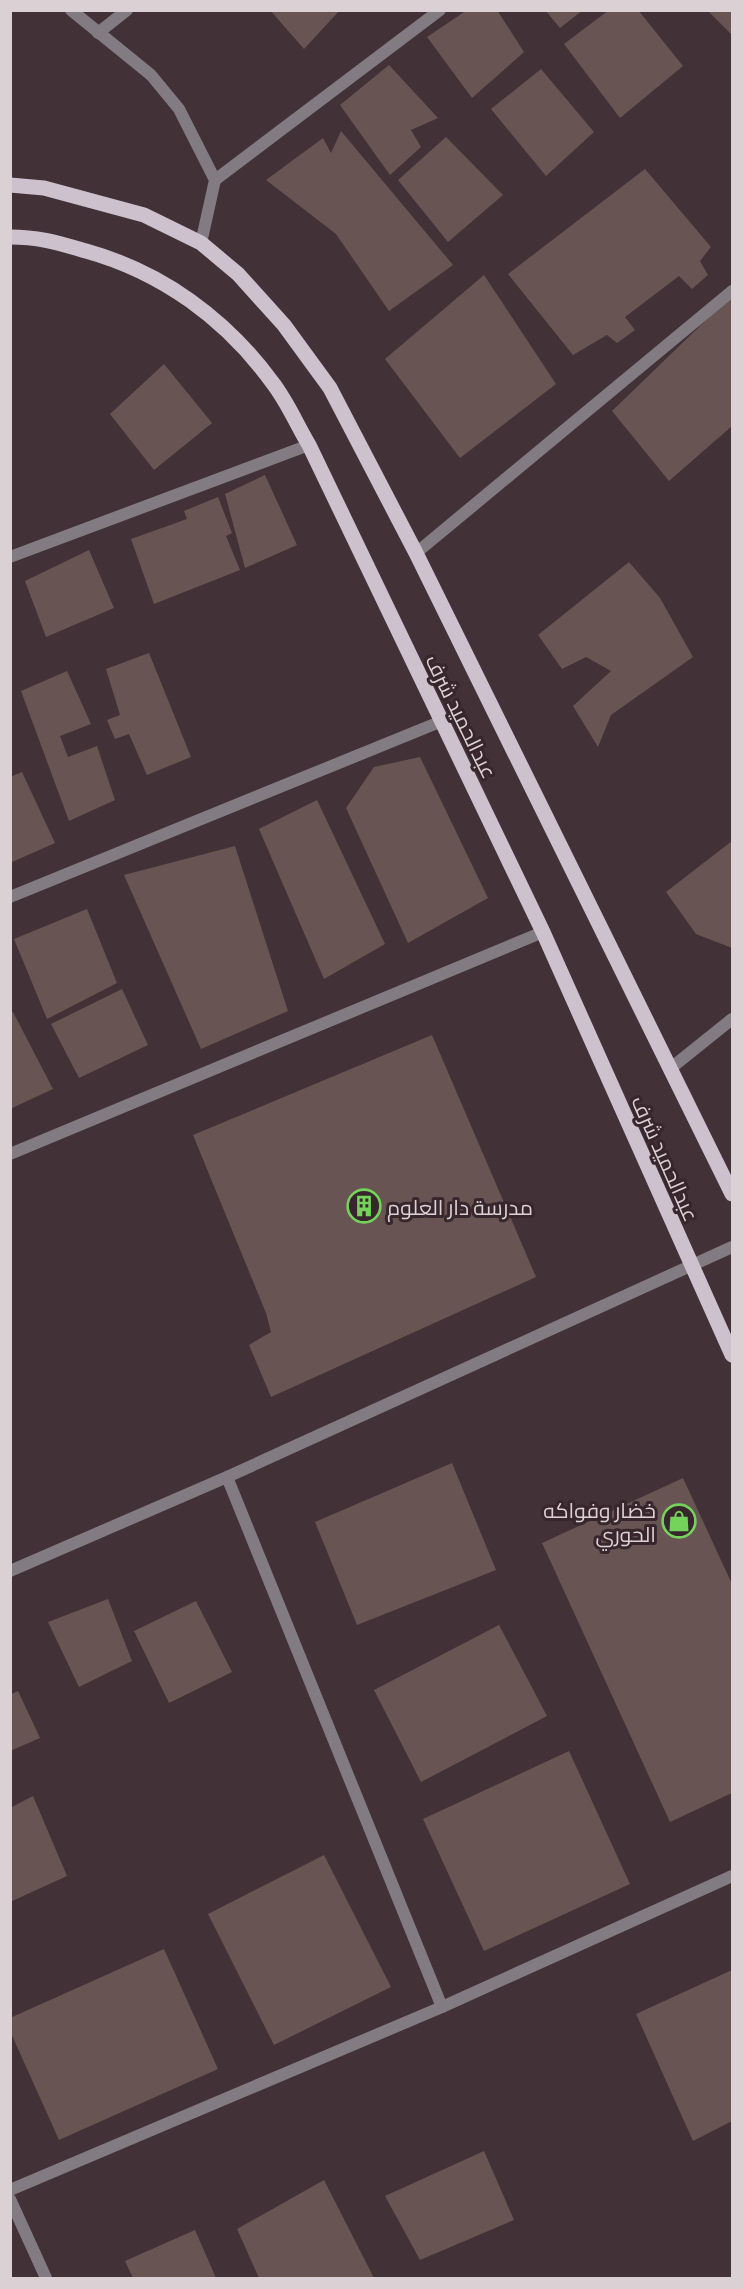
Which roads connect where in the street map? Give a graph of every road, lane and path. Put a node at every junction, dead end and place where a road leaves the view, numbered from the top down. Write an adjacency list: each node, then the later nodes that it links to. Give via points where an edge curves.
1 (71, 10): 4 (street)
2 (127, 10): 4 (street)
3 (440, 10): 5 (street)
4 (98, 33): 5 (street, via 151,75 179,109)
5 (215, 180): 8 (street)
6 (10, 185): 8 (main road, عبدالحميد شرف, via 44,188 144,215)
7 (10, 237): 10 (main road, عبدالحميد شرف, via 34,237 97,254 141,270 191,299 243,345 268,376)
8 (201, 243): 11 (main road, عبدالحميد شرف, via 238,274 284,325 330,388)
9 (732, 291): 11 (street)
10 (309, 445): 12 (street); 13 (main road, عبدالحميد شرف)
11 (416, 553): 17 (main road, عبدالحميد شرف)
12 (10, 557)
13 (442, 721): 14 (street); 15 (main road, عبدالحميد شرف)
14 (10, 897)
15 (543, 932): 18 (street); 21 (main road, عبدالحميد شرف)
16 (732, 1019): 17 (street)
17 (671, 1068): 19 (main road, عبدالحميد شرف)
18 (10, 1154)
19 (732, 1194)
20 (732, 1247): 21 (street)
21 (691, 1264): 22 (main road, عبدالحميد شرف); 23 (street)
22 (732, 1356)
23 (227, 1477): 24 (street); 26 (street)
24 (10, 1571)
25 (732, 1876): 26 (street)
26 (442, 2007): 27 (street)
27 (10, 2190)
28 (10, 2199): 29 (street)
29 (46, 2278)

